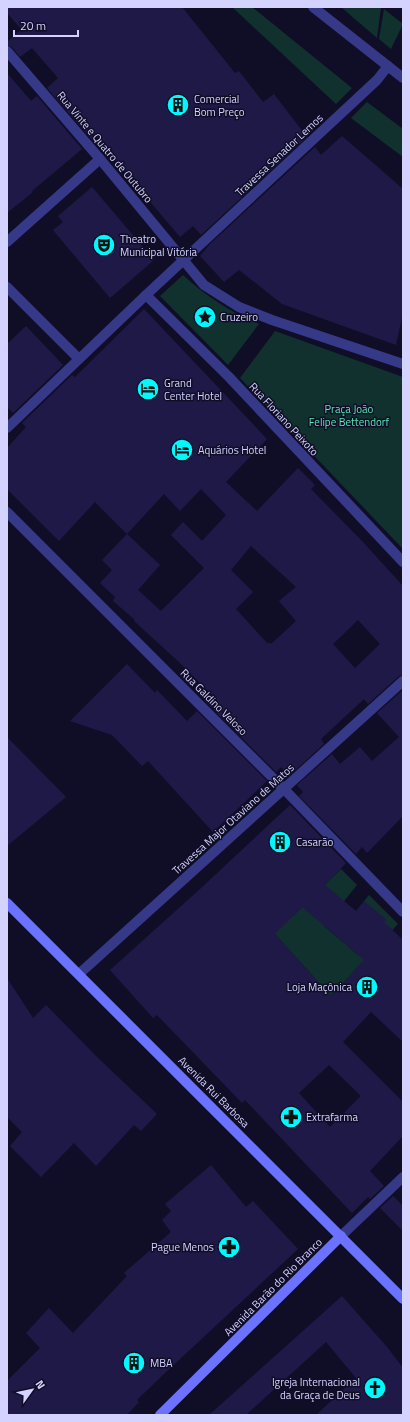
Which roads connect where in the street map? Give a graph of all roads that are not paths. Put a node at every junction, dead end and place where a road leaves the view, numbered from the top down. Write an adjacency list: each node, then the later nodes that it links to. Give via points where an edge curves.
1 (313, 7): 3 (street)
2 (7, 51): 5 (street, Rua Vinte e Quatro de Outubro)
3 (388, 66): 4 (street); 7 (street, Travessa Senador Lemos, via 377,80)
4 (403, 78)
5 (100, 159): 6 (street); 7 (street, Rua Vinte e Quatro de Outubro)
6 (7, 242)
7 (184, 260): 9 (street, Travessa Senador Lemos); 11 (street, via 204,285 239,307)
8 (7, 287): 10 (street)
9 (146, 295): 10 (street, Travessa Senador Lemos); 14 (street, Rua Floriano Peixoto, via 229,377)
10 (78, 358): 12 (street, Travessa Senador Lemos)
11 (403, 364)
12 (7, 428)
13 (7, 512): 16 (street, Rua Galdino Veloso)
14 (403, 562)
15 (403, 681): 16 (street, Travessa Major Otaviano de Matos)
16 (284, 789): 18 (street, Rua Galdino Veloso); 19 (street, Travessa Major Otaviano de Matos)
17 (7, 903): 19 (main road, Avenida Rui Barbosa)
18 (403, 912)
19 (79, 974): 21 (main road, Avenida Rui Barbosa)
20 (403, 1177): 21 (street, Avenida Barão do Rio Branco)
21 (341, 1236): 22 (main road, Avenida Rui Barbosa); 23 (main road, Avenida Barão do Rio Branco)
22 (403, 1299)
23 (160, 1415)

